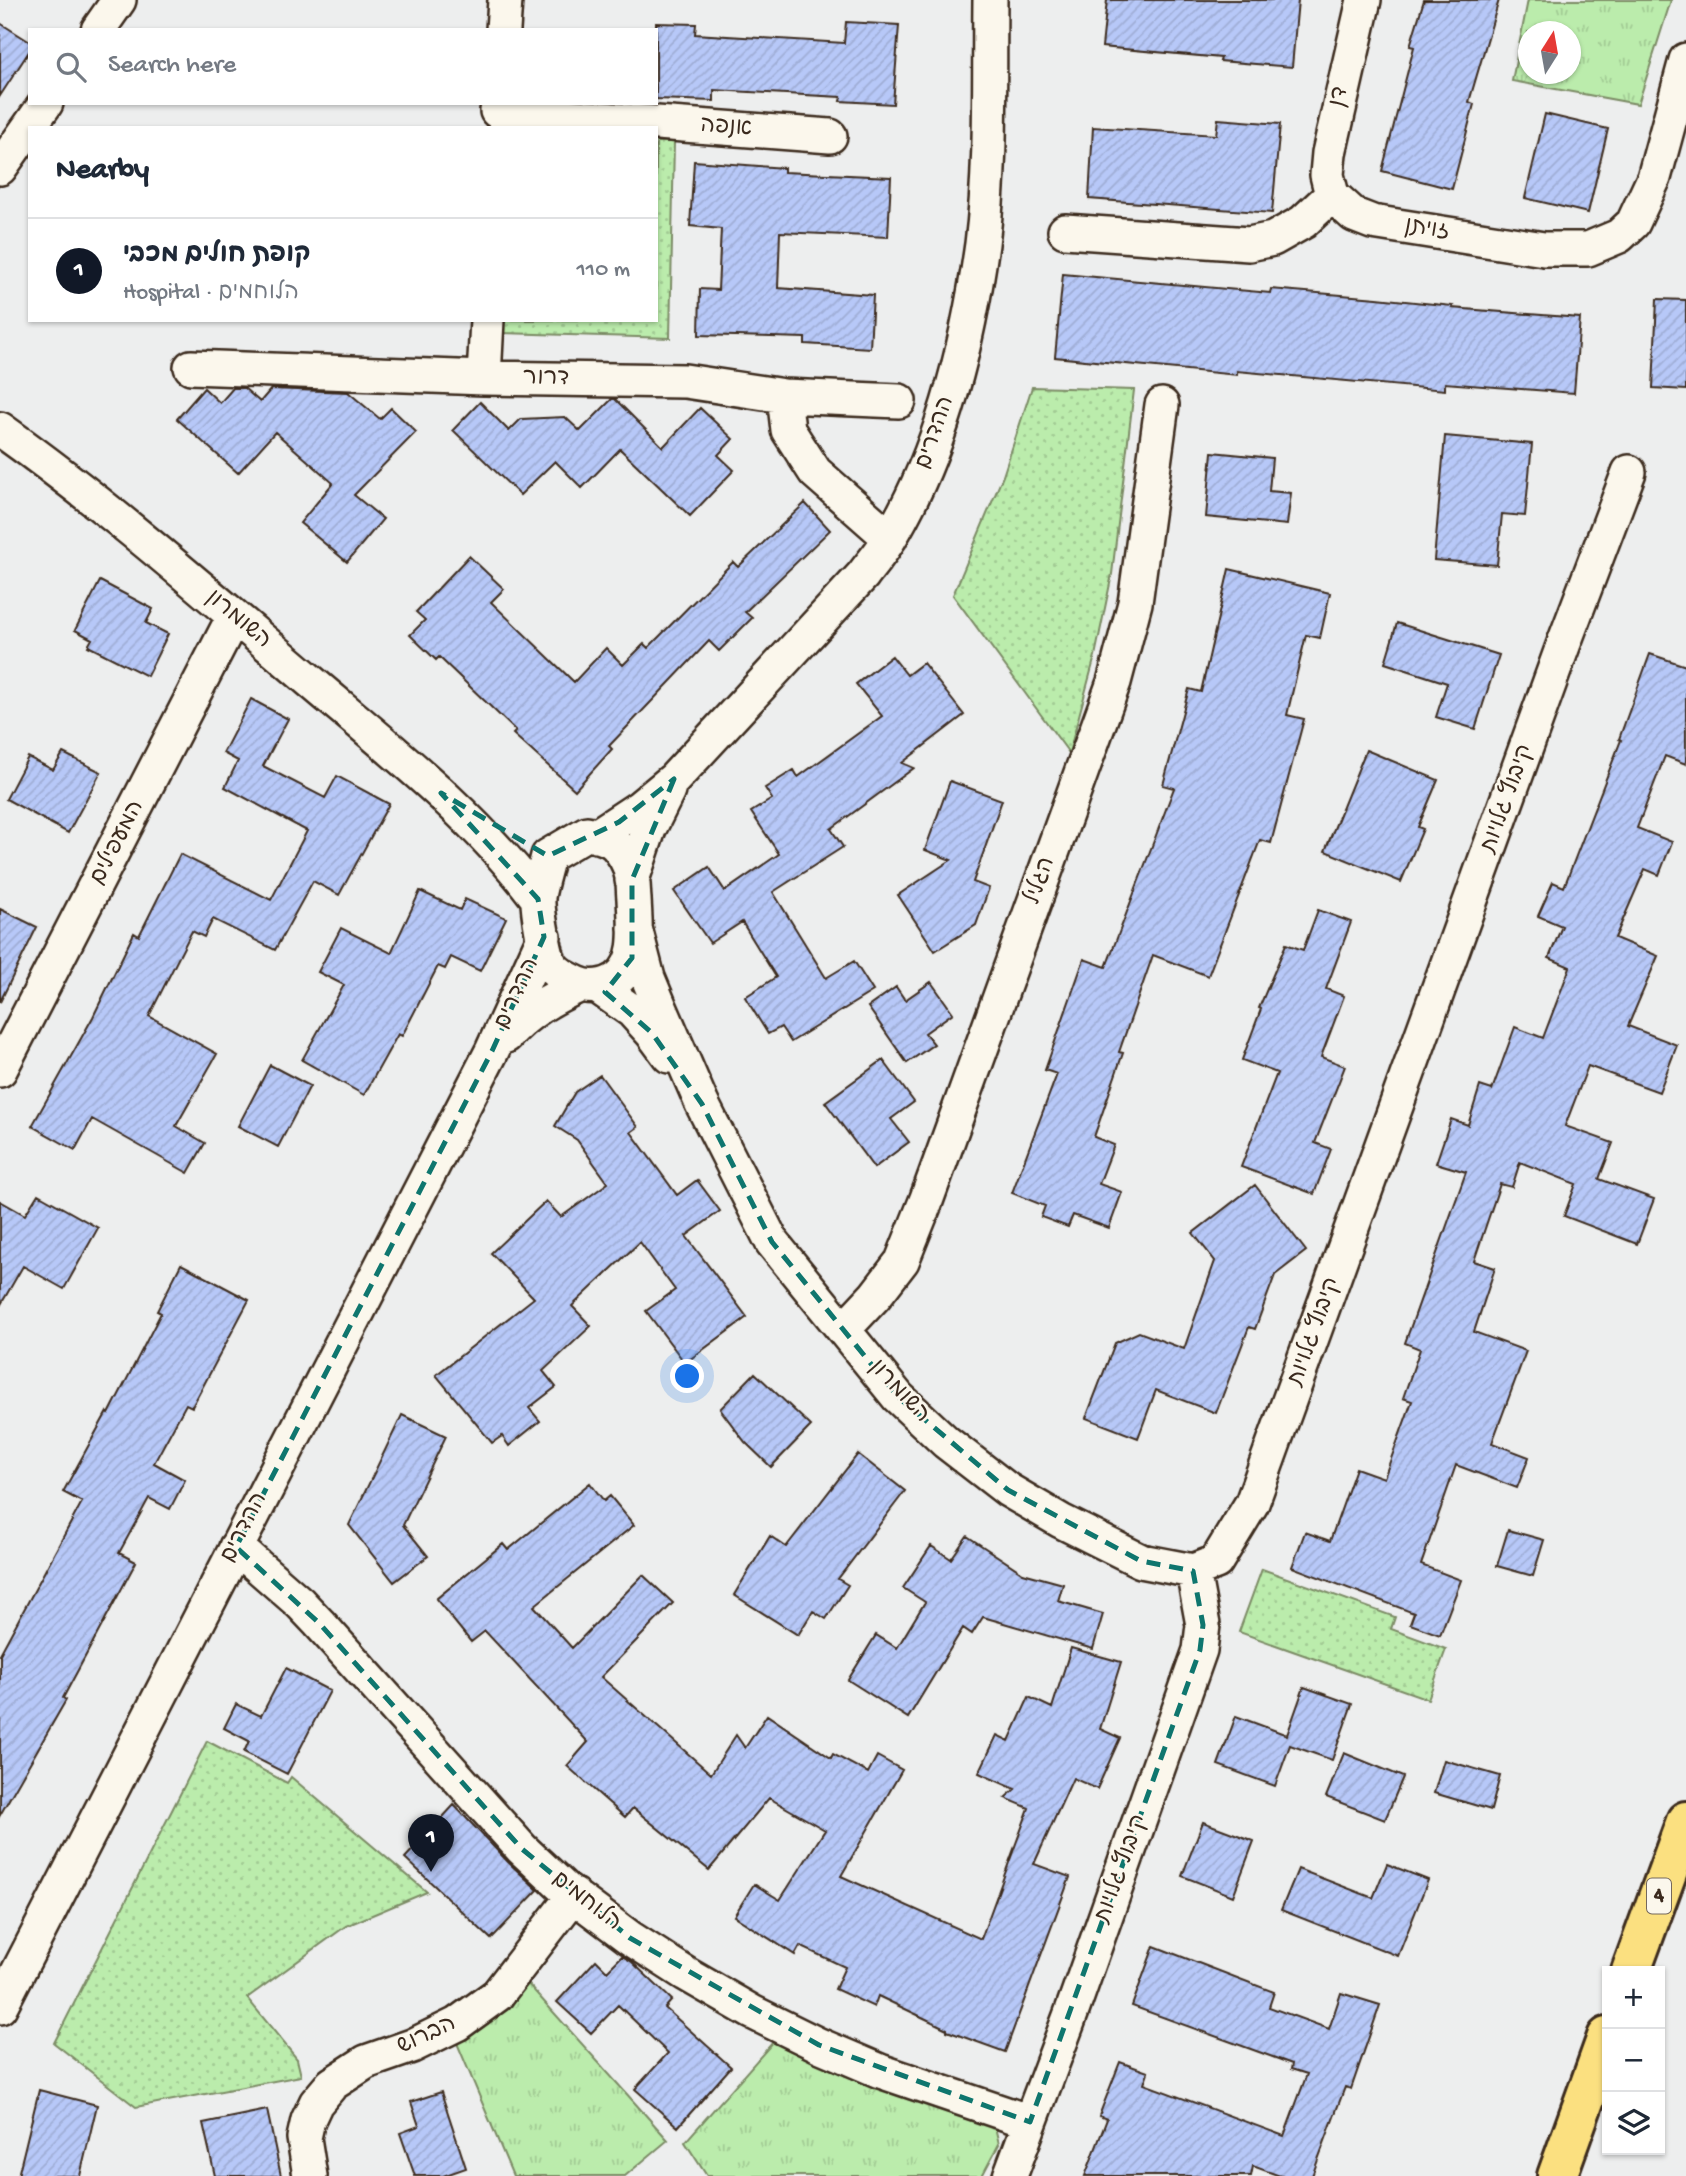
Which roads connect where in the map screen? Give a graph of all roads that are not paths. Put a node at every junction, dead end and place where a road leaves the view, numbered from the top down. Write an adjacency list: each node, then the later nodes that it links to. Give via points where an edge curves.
1 (119, 0): 5 (street)
2 (505, 0): 6 (street)
3 (990, 0): 26 (street, ההדרים, via 988,161 982,244 967,325 938,433)
4 (1364, 0): 14 (street, דן, via 1329,153 1327,175)
5 (99, 28)
6 (503, 28)
7 (1686, 60): 14 (street, זויתן, via 1654,178 1633,223 1619,236 1588,248 1544,249 1372,222 1354,215)
8 (45, 105): 10 (street)
9 (497, 114): 12 (street, אנפה)
10 (30, 126)
11 (28, 128): 13 (street)
12 (830, 136)
13 (0, 168)
14 (1332, 195): 15 (street, via 1303,222 1273,239 1249,244)
15 (1065, 230)
16 (487, 322): 18 (street)
17 (191, 367): 18 (street, דרור)
18 (484, 378): 19 (street, דרור, via 685,381)
19 (784, 396): 20 (street, דרור); 26 (street, via 788,430 815,472)
20 (899, 401)
21 (0, 403): 24 (street, השומרון)
22 (1162, 405): 40 (street, הגליל, via 1135,603 1114,682 902,1261)
23 (0, 429): 24 (street, השומרון)
24 (30, 451): 27 (street, השומרון)
25 (1629, 472): 42 (street, קיבוץ גלויות, via 1252,1503 1216,1562)
26 (890, 538): 28 (street, ההדרים, via 863,575)
27 (234, 616): 29 (street, השומרון); 38 (street, המעפילים)
28 (674, 779): 30 (street, ההדרים); 32 (street, ההדרים, via 649,829)
29 (441, 793): 31 (street, השומרון); 33 (street, השומרון, via 512,865)
30 (596, 836): 31 (street, via 587,833); 32 (street, via 614,843 625,857)
31 (548, 856): 33 (street)
32 (632, 880): 34 (street)
33 (538, 899): 35 (street)
34 (635, 928): 36 (street, via 632,958 625,970 617,979); 39 (street, השומרון, via 648,978)
35 (544, 937): 36 (street, via 551,965 563,977); 37 (street, ההדרים)
36 (590, 986): 37 (street, ההדרים, via 536,1008); 39 (street, השומרון, via 632,1011)
37 (492, 1051): 41 (street, ההדרים)
38 (0, 1070)
39 (702, 1104): 40 (street, השומרון, via 772,1242)
40 (844, 1329): 42 (street, השומרון, via 898,1397 1008,1490 1141,1561)
41 (236, 1547): 44 (street, הלוחמים, via 319,1623 495,1821); 46 (street, ההדרים)
42 (1193, 1571): 48 (street, קיבוץ גלויות, via 1203,1625 1200,1650)
43 (1686, 1821): 45 (highway, 4)
44 (573, 1895): 48 (street, הלוחמים, via 686,1974 752,2012 880,2071); 49 (street, הברוש, via 498,1995 457,2024 366,2062 332,2084 307,2120 304,2138)
45 (1633, 1966)
46 (0, 2007)
47 (1602, 2051): 51 (highway)
48 (1030, 2123): 50 (street, קיבוץ גלויות)
49 (310, 2176)
50 (1010, 2176)
51 (1557, 2176)

